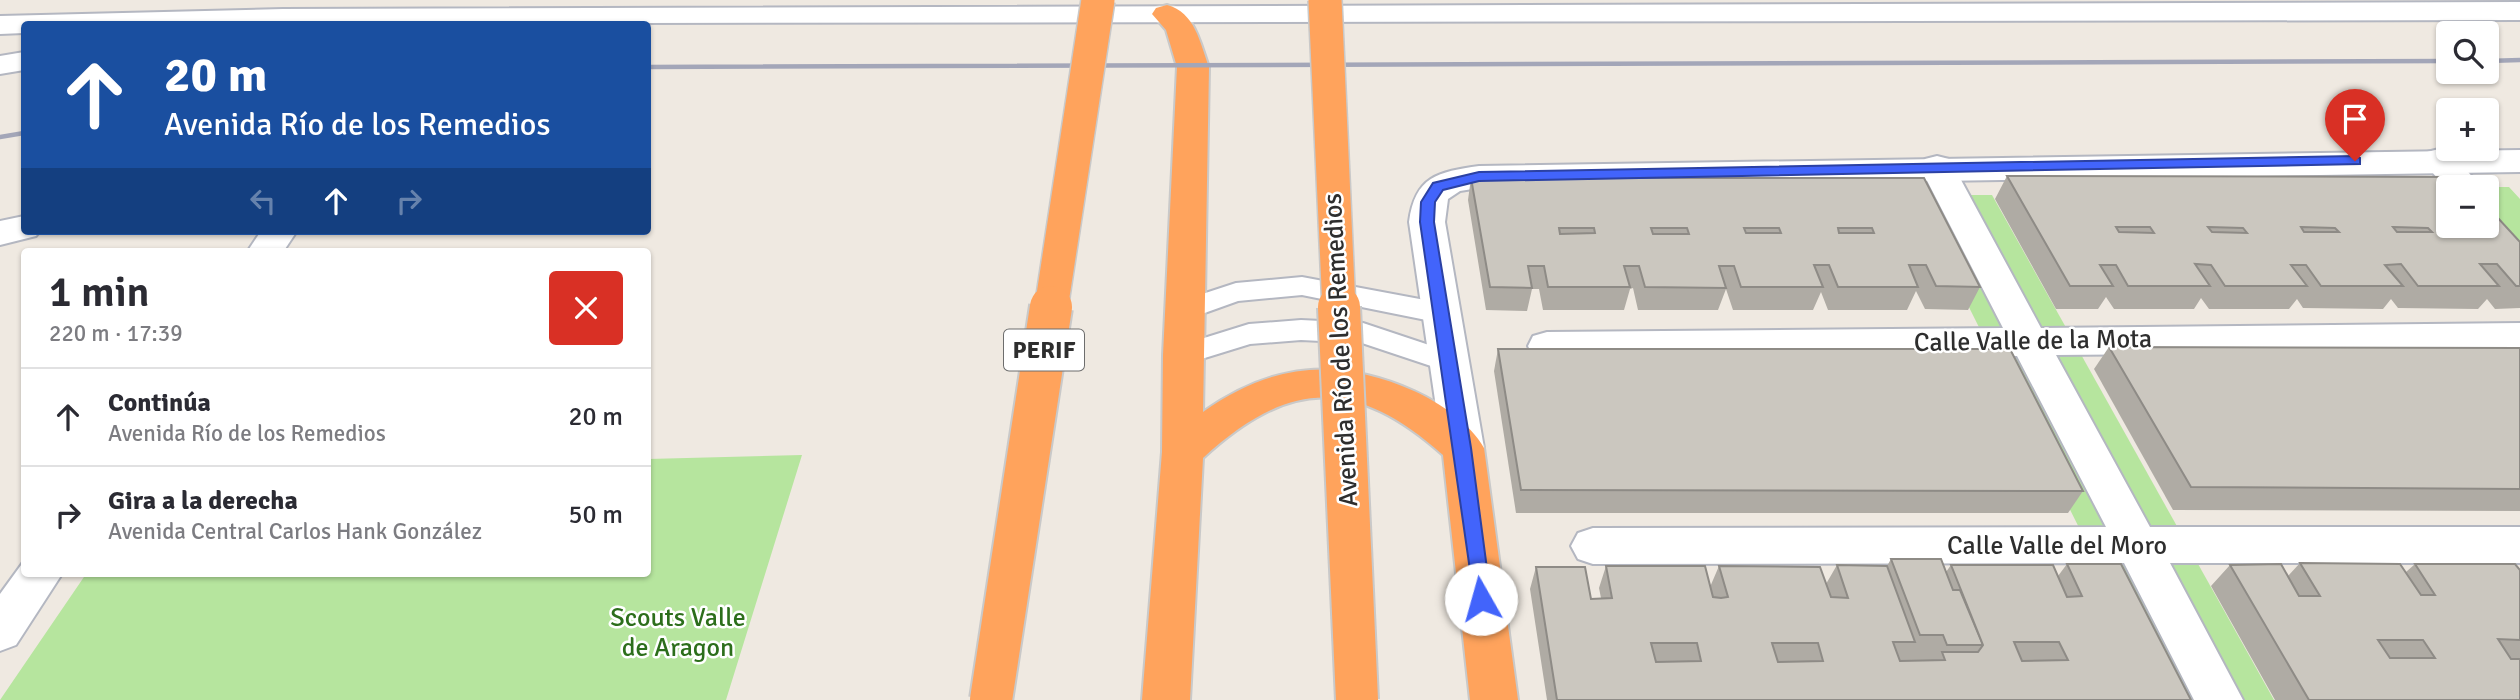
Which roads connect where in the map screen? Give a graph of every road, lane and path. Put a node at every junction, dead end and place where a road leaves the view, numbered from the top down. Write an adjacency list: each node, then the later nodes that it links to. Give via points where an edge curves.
1 (1098, 0): 36 (highway, PERIF, bridge)
2 (1325, 0): 38 (highway, Avenida Río de los Remedios, bridge)
3 (2520, 11): 4 (street)
4 (1167, 14): 9 (street); 22 (highway, via 1180,28 1193,67)
5 (283, 18): 6 (street); 7 (street); 8 (street)
6 (162, 21)
7 (264, 21)
8 (380, 21)
9 (497, 21)
10 (21, 24): 11 (street)
11 (0, 25)
12 (21, 62): 13 (street)
13 (0, 65)
14 (2436, 160): 18 (street)
15 (2499, 160): 16 (street)
16 (2520, 160)
17 (2440, 161): 19 (street)
18 (1937, 167): 23 (street, via 1479,177 1438,186 1428,202 1427,222); 25 (street)
19 (2453, 175)
20 (21, 229): 21 (street)
21 (0, 233)
22 (1185, 310): 23 (lane, via 1236,292 1302,286); 27 (highway)
23 (1441, 313): 28 (street)
24 (2520, 337): 25 (street, Calle Valle de la Mota)
25 (2029, 341): 26 (street, Calle Valle de la Mota); 31 (street)
26 (1547, 346)
27 (1182, 355): 28 (lane, via 1249,334 1301,330 1363,334); 30 (highway)
28 (1449, 362): 29 (street)
29 (1463, 448): 30 (highway, via 1415,409 1367,386 1325,380 1242,403); 39 (highway)
30 (1183, 452): 37 (highway)
31 (2137, 545): 32 (street, Calle Valle del Moro); 33 (street, Calle Valle del Moro); 40 (street)
32 (2520, 545)
33 (1593, 546)
34 (38, 577): 35 (street)
35 (0, 631)
36 (991, 700)
37 (1166, 700)
38 (1357, 700)
39 (1494, 700)
40 (2219, 700)

